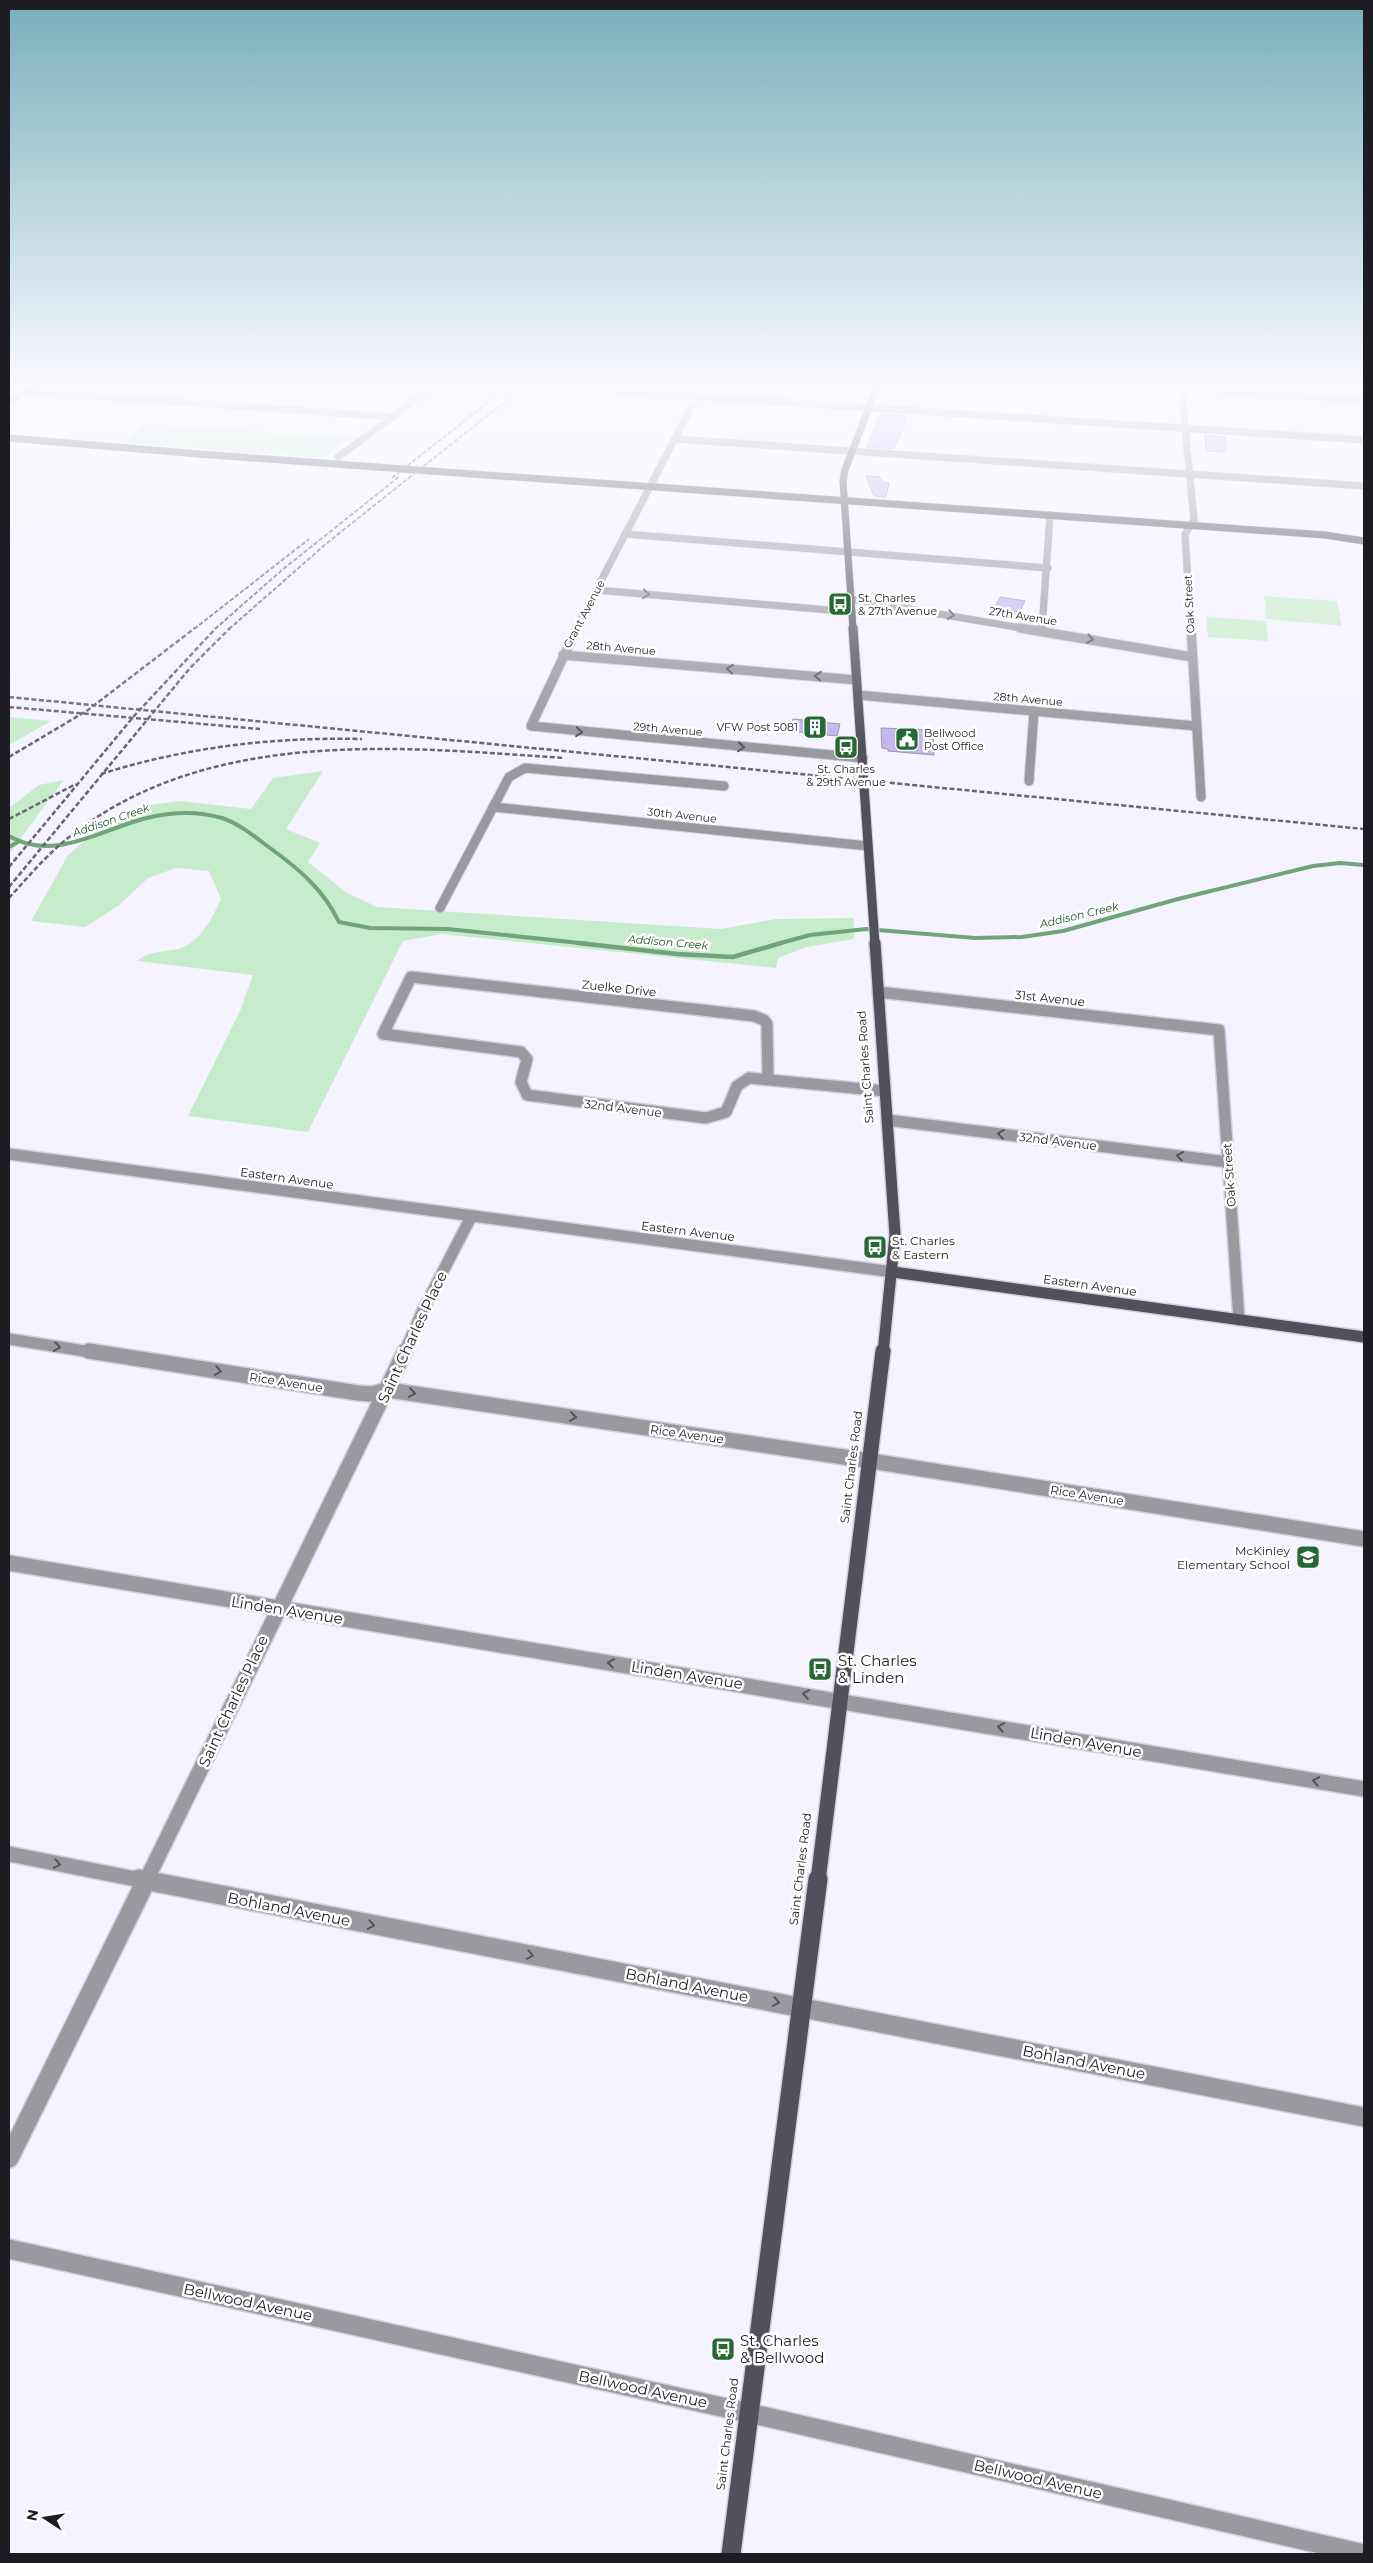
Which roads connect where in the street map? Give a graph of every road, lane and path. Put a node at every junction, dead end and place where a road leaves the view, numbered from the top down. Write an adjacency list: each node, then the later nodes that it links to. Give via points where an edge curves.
1 (641, 504): 7 (street, Grant Avenue)
2 (845, 504): 11 (main road, Saint Charles Road)
3 (894, 504): 5 (main road)
4 (1193, 504): 6 (street, Oak Street, via 1194,520)
5 (1050, 515): 6 (main road); 12 (street)
6 (1190, 525): 8 (main road); 18 (street, Oak Street, via 1185,534)
7 (625, 534): 11 (street); 13 (street, Grant Avenue)
8 (1325, 535): 9 (main road); 10 (main road)
9 (1364, 536)
10 (1364, 541)
11 (847, 553): 12 (street); 14 (main road, Saint Charles Road)
12 (1048, 568): 16 (street)
13 (597, 590): 15 (street, one-way to 15); 17 (street, Grant Avenue)
14 (851, 599): 15 (main road, Saint Charles Road); 16 (street, 27th Avenue, one-way to 16)
15 (852, 612): 19 (main road, Saint Charles Road)
16 (1042, 630): 18 (street, 27th Avenue, one-way to 18)
17 (563, 655): 19 (street, 28th Avenue, one-way to 17); 22 (street, Grant Avenue, via 530,721)
18 (1192, 656): 23 (street, Oak Street)
19 (857, 680): 20 (main road, Saint Charles Road)
20 (858, 695): 21 (street, 28th Avenue); 24 (main road, Saint Charles Road)
21 (1034, 711): 23 (street, 28th Avenue); 25 (street)
22 (531, 726): 24 (street, 29th Avenue, one-way to 24)
23 (1196, 726): 27 (street, Oak Street)
24 (863, 758): 29 (main road, Saint Charles Road)
25 (1029, 781)
26 (724, 786): 28 (street, via 525,768 509,778)
27 (1201, 797)
28 (494, 807): 29 (street, 30th Avenue); 30 (street)
29 (868, 846): 31 (main road, Saint Charles Road)
30 (440, 908)
31 (878, 992): 32 (street, 31st Avenue); 35 (main road, Saint Charles Road)
32 (1219, 1030): 38 (street, Oak Street)
33 (383, 1034): 34 (street, 32nd Avenue, via 521,1052 527,1060 520,1087 527,1095 706,1118 726,1112 741,1082 749,1078); 34 (street, Zuelke Drive, via 411,977 754,1016 767,1024)
34 (768, 1079): 35 (street, 32nd Avenue)
35 (885, 1092): 36 (main road, Saint Charles Road)
36 (887, 1120): 38 (street, 32nd Avenue, one-way to 36); 40 (main road, Saint Charles Road, via 895,1235)
37 (9, 1154): 39 (street, Eastern Avenue)
38 (1228, 1162): 41 (street, Oak Street)
39 (471, 1217): 40 (street, Eastern Avenue); 44 (street, Saint Charles Place, via 423,1310)
40 (893, 1272): 41 (main road, Eastern Avenue); 45 (main road, Saint Charles Road)
41 (1239, 1320): 42 (main road, Eastern Avenue)
42 (1364, 1337)
43 (9, 1339): 44 (street, Rice Avenue, one-way to 44, via 358,1393)
44 (388, 1390): 45 (street, Rice Avenue, one-way to 45); 48 (street, Saint Charles Place)
45 (871, 1461): 46 (street, Rice Avenue); 49 (main road, Saint Charles Road)
46 (1364, 1539)
47 (9, 1563): 48 (street, Linden Avenue)
48 (277, 1609): 49 (street, Linden Avenue, one-way to 48); 52 (street, Saint Charles Place, via 218,1737)
49 (840, 1700): 50 (street, Linden Avenue, one-way to 49); 53 (main road, Saint Charles Road)
50 (1364, 1789)
51 (9, 1854): 52 (street, Bohland Avenue, one-way to 52)
52 (145, 1881): 53 (street, Bohland Avenue, one-way to 53); 55 (street, Saint Charles Place)
53 (802, 2008): 54 (street, Bohland Avenue); 57 (main road, Saint Charles Road)
54 (1364, 2117)
55 (9, 2158)
56 (9, 2249): 57 (street, Bellwood Avenue)
57 (749, 2412): 58 (main road, Saint Charles Road); 59 (street, Bellwood Avenue)
58 (731, 2554)
59 (1364, 2554)

